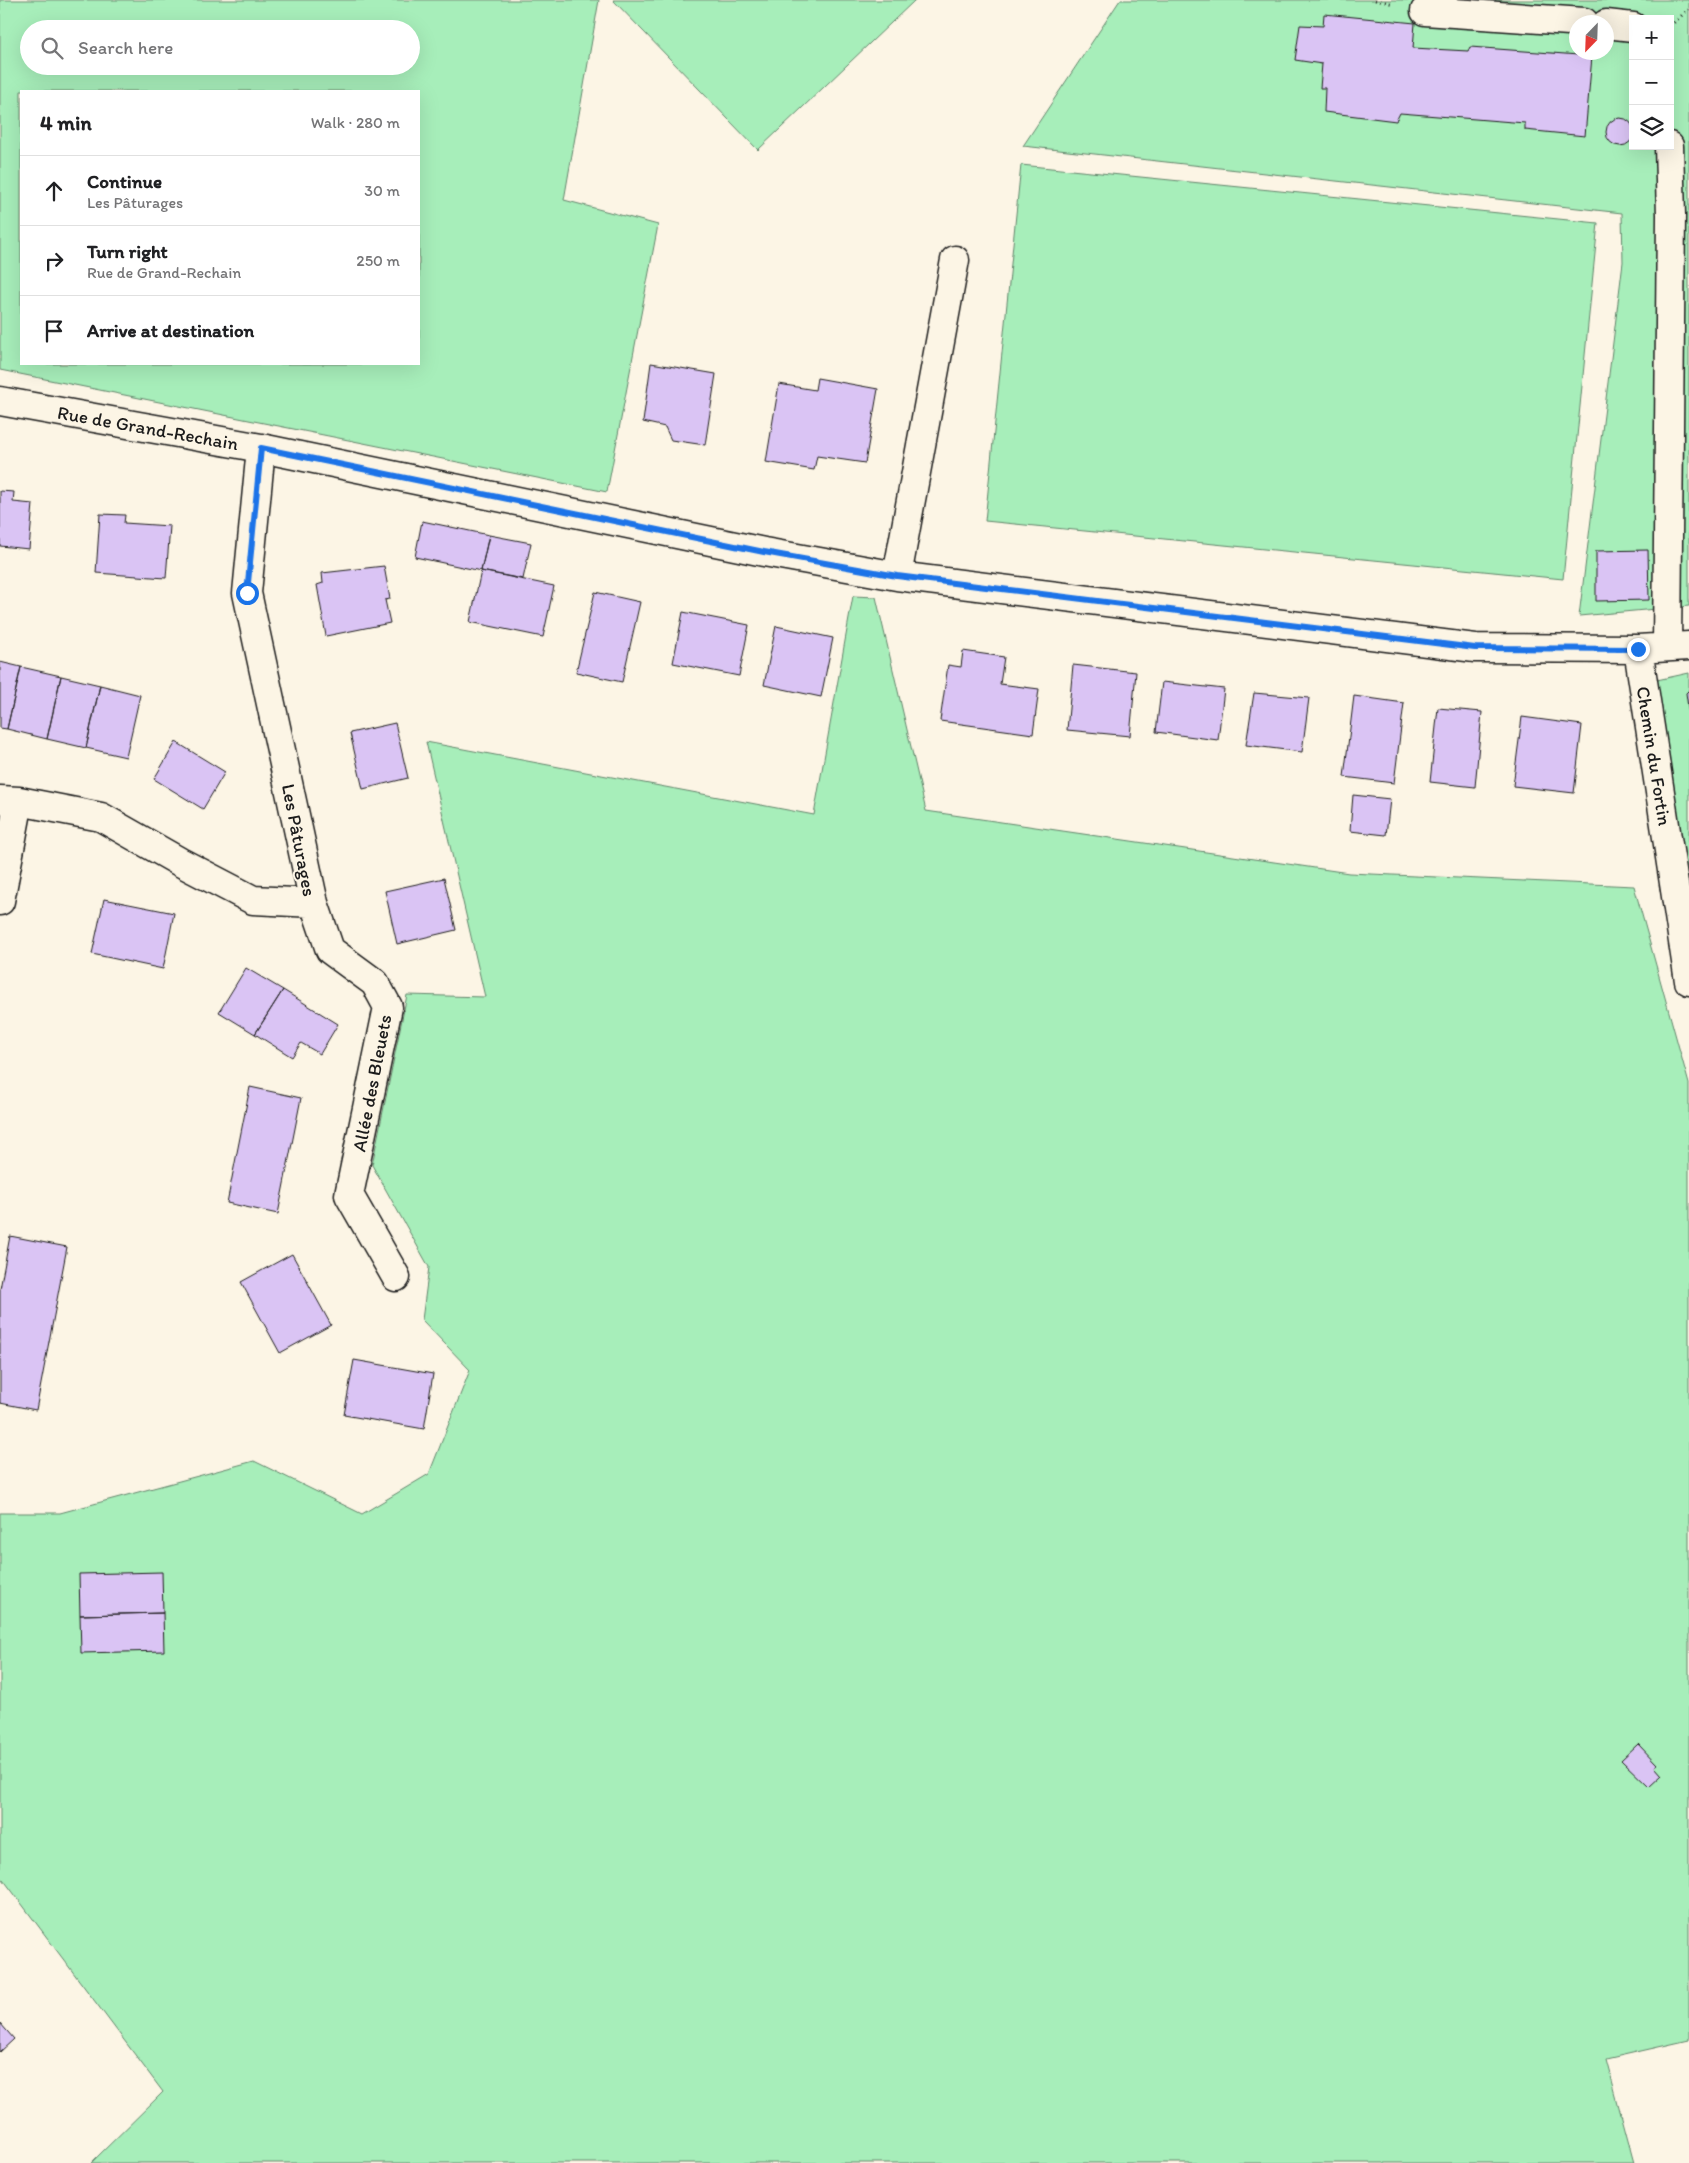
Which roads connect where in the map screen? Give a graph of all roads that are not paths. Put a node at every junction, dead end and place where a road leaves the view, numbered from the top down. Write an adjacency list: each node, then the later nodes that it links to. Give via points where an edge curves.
1 (1425, 11): 2 (street)
2 (1569, 21)
3 (1614, 25): 4 (street)
4 (1629, 27)
5 (1669, 150): 10 (street)
6 (955, 260): 9 (street)
7 (0, 401): 8 (street, Rue de Grand-Rechain)
8 (261, 448): 9 (street, Rue de Grand-Rechain, via 764,552); 14 (street, Les Pâturages, via 247,593)
9 (897, 576): 11 (street, Rue de Grand-Rechain, via 1475,648)
10 (1678, 646): 11 (street, Rue de Grand-Rechain)
11 (1638, 649): 15 (street, Chemin du Fortin)
12 (9, 800): 13 (street); 14 (street, Les Pâturages, via 100,817 253,900)
13 (0, 901)
14 (314, 903): 16 (street, Allée des Bleuets, via 330,950 375,983 388,1007 349,1195)
15 (1689, 981)
16 (396, 1277)

